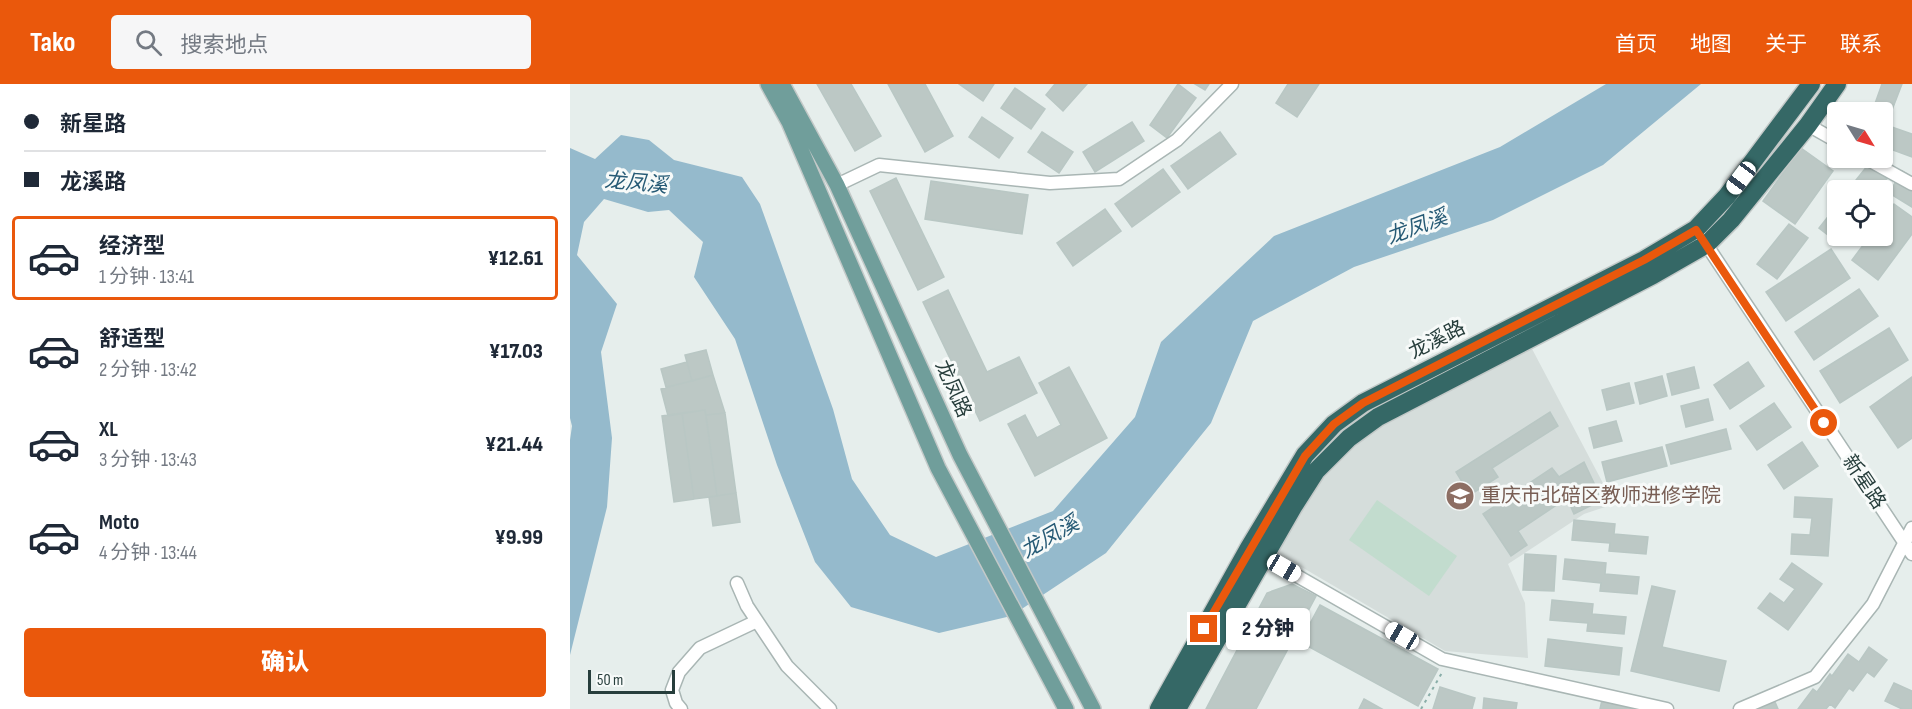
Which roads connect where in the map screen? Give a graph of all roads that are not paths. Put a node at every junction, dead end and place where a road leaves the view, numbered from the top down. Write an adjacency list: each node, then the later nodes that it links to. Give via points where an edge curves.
1 (768, 84): 20 (main road, via 789,122 938,468)
2 (782, 84): 10 (main road, 龙凤路)
3 (1232, 84): 10 (street, via 1177,140 1119,179 1050,183 879,165)
4 (1811, 84): 11 (highway, 龙溪路)
5 (1837, 84): 6 (highway, 龙溪路)
6 (1808, 124): 7 (street); 11 (highway, 龙溪路, via 1731,220)
7 (1827, 135)
8 (1883, 168): 9 (street)
9 (1912, 184)
10 (837, 185): 21 (main road, 龙凤路, via 960,455)
11 (1701, 237): 13 (street, 新星路); 15 (highway, 龙溪路, via 1653,274 1378,417 1349,438 1316,471); 22 (highway, 龙溪路, via 1644,260 1363,403 1334,424 1305,456)
12 (1912, 528): 13 (street)
13 (1904, 541): 14 (street, 新星路); 25 (street, via 1873,604 1815,676)
14 (1912, 554)
15 (1264, 557): 23 (highway, 龙溪路); 24 (street, via 1442,659)
16 (737, 583): 17 (street)
17 (757, 621): 18 (street, via 700,648 679,672 672,690); 19 (street, via 787,666)
18 (681, 709)
19 (830, 709)
20 (1066, 709)
21 (1093, 709)
22 (1159, 709)
23 (1177, 709)
24 (1667, 709)
25 (1740, 709)

